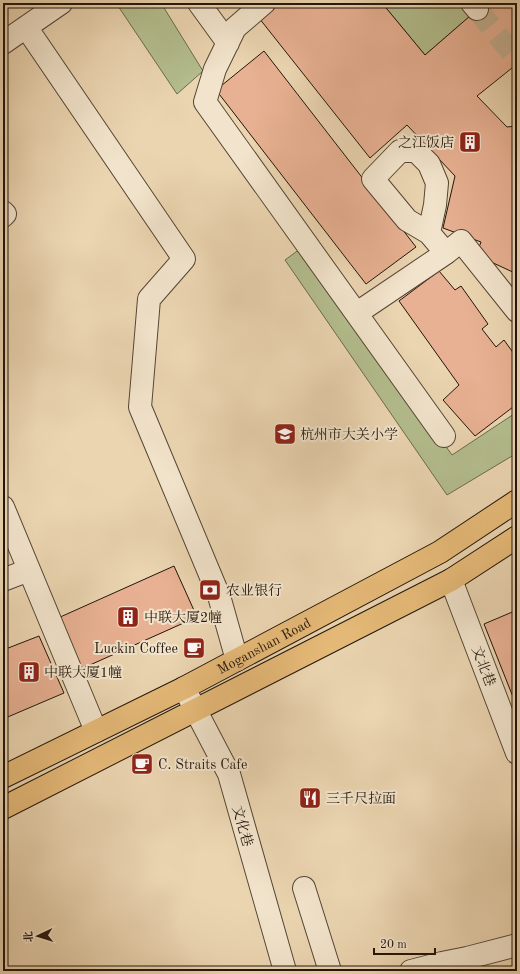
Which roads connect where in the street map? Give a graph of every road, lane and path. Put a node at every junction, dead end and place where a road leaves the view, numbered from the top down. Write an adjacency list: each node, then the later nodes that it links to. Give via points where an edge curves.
1 (61, 3): 4 (street)
2 (199, 3): 6 (street)
3 (264, 3): 6 (street, via 235,28)
4 (26, 27): 5 (street); 18 (street, via 184,259 149,299 140,407 219,596)
5 (3, 43)
6 (228, 43): 10 (street, via 215,69 205,102)
7 (429, 233): 8 (street)
8 (446, 253): 9 (street, via 461,241); 10 (street)
9 (517, 311)
10 (357, 313): 11 (street)
11 (444, 436)
12 (517, 501): 18 (main road, Moganshan Road, via 440,552)
13 (3, 507): 15 (street)
14 (517, 537): 17 (main road, Moganshan Road)
15 (29, 570): 16 (street); 21 (street)
16 (3, 580)
17 (452, 580): 20 (main road, Moganshan Road); 22 (street, 文北巷)
18 (237, 660): 19 (main road, Moganshan Road)
19 (184, 688): 20 (street, 文化巷); 21 (main road, Moganshan Road)
20 (195, 710): 24 (main road, Moganshan Road); 27 (street, 文化巷, via 228,774)
21 (96, 731): 23 (main road, Moganshan Road)
22 (517, 753)
23 (3, 777)
24 (3, 808)
25 (304, 888): 28 (street)
26 (517, 945): 29 (street)
27 (285, 971)
28 (330, 971)
29 (411, 971)

